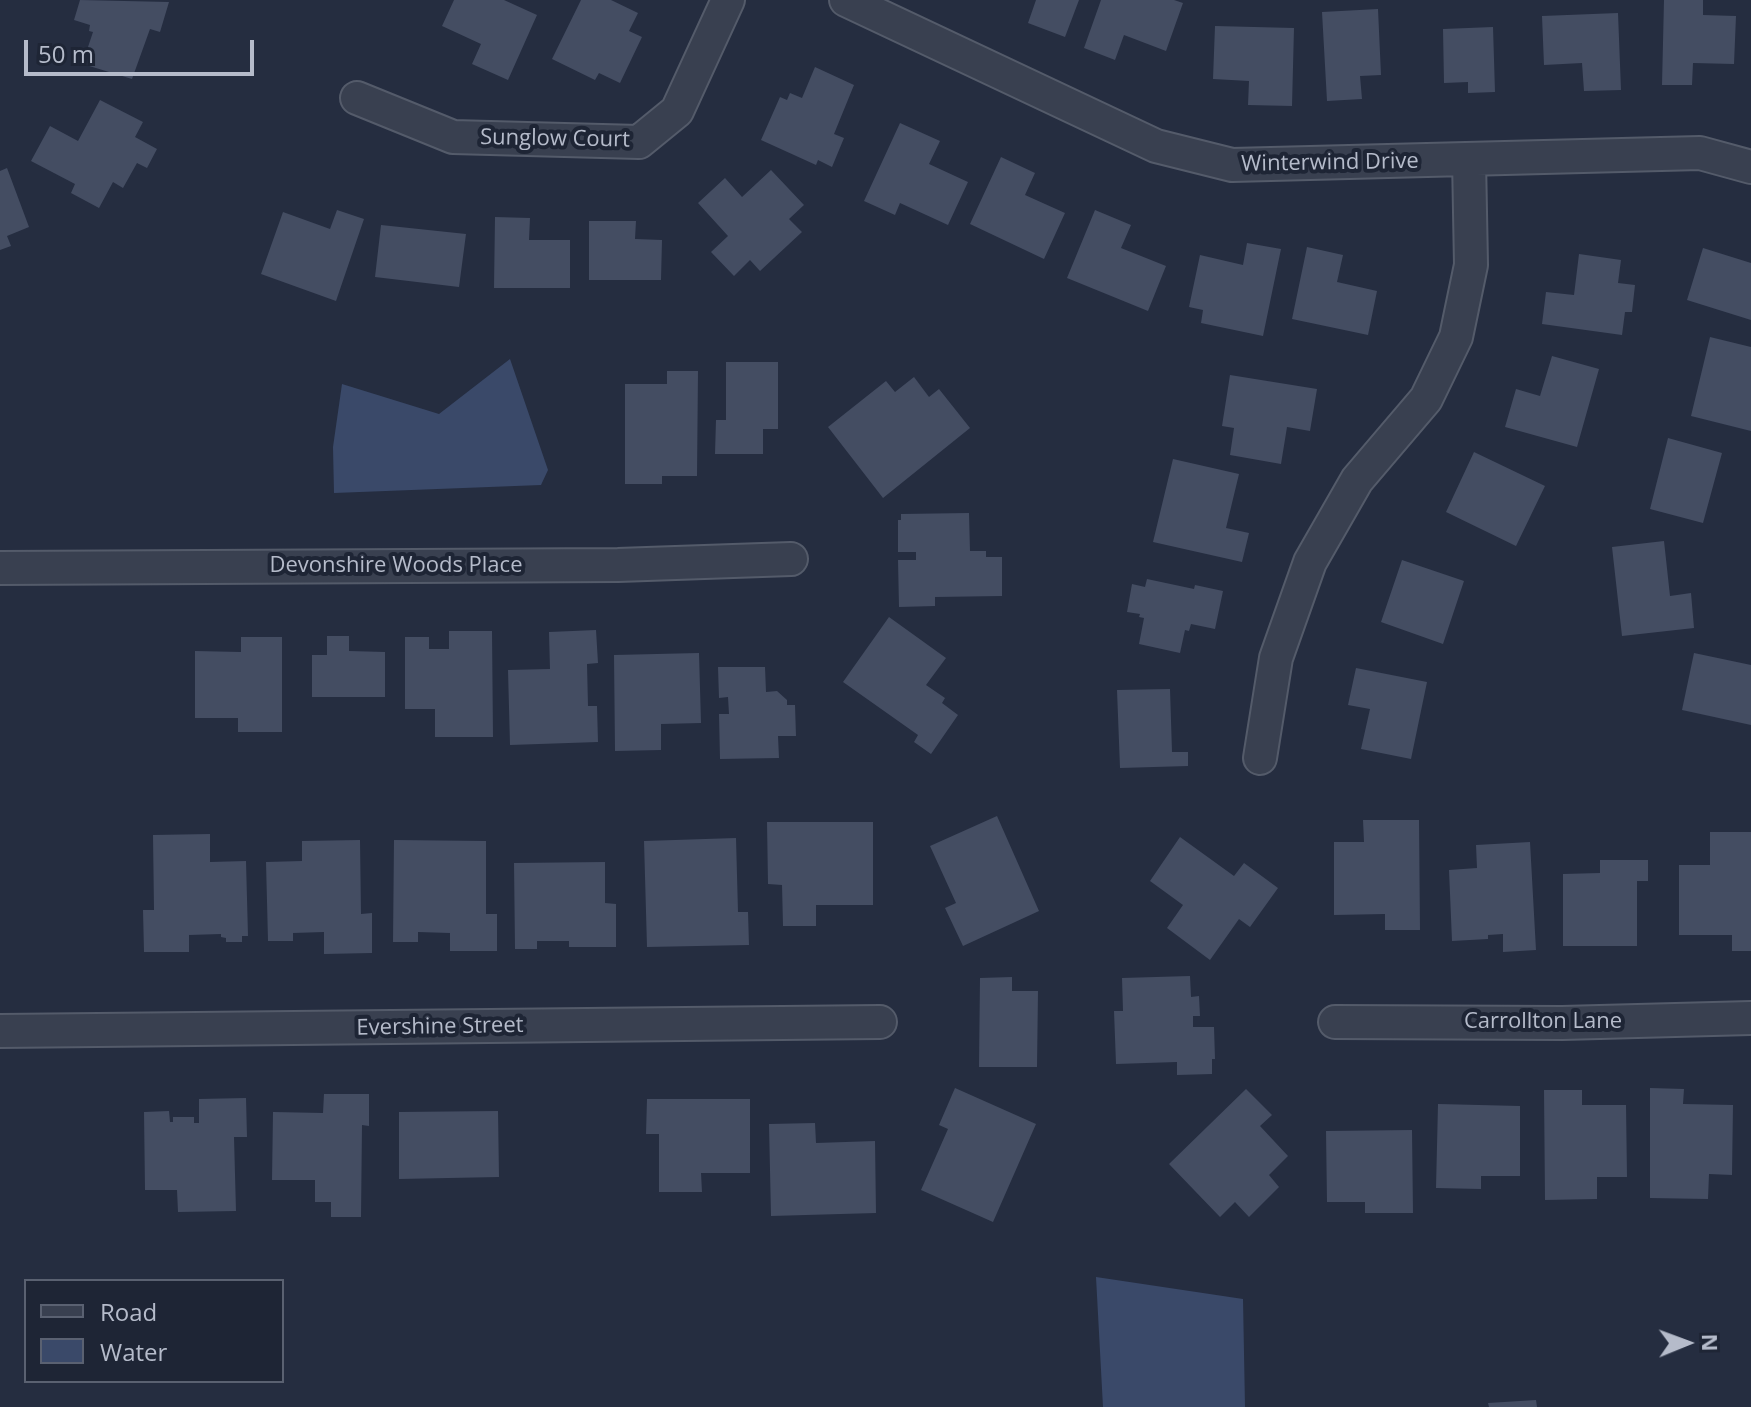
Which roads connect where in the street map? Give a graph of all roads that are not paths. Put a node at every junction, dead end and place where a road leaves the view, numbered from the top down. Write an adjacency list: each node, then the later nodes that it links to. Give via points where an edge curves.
1 (728, 0): 3 (street, Sunglow Court, via 677,111 639,142 453,137)
2 (846, 0): 4 (street, Winterwind Drive, via 1156,146 1232,165)
3 (357, 98)
4 (1469, 159): 5 (street, Winterwind Drive, via 1700,153); 8 (street, via 1471,265 1456,337 1426,399 1357,480 1310,562 1276,658)
5 (1751, 167)
6 (791, 559): 7 (street, Devonshire Woods Place)
7 (0, 568)
8 (1260, 758)
9 (1751, 1018): 11 (street, Carrollton Lane)
10 (880, 1022): 12 (street, Evershine Street)
11 (1335, 1022)
12 (0, 1031)

